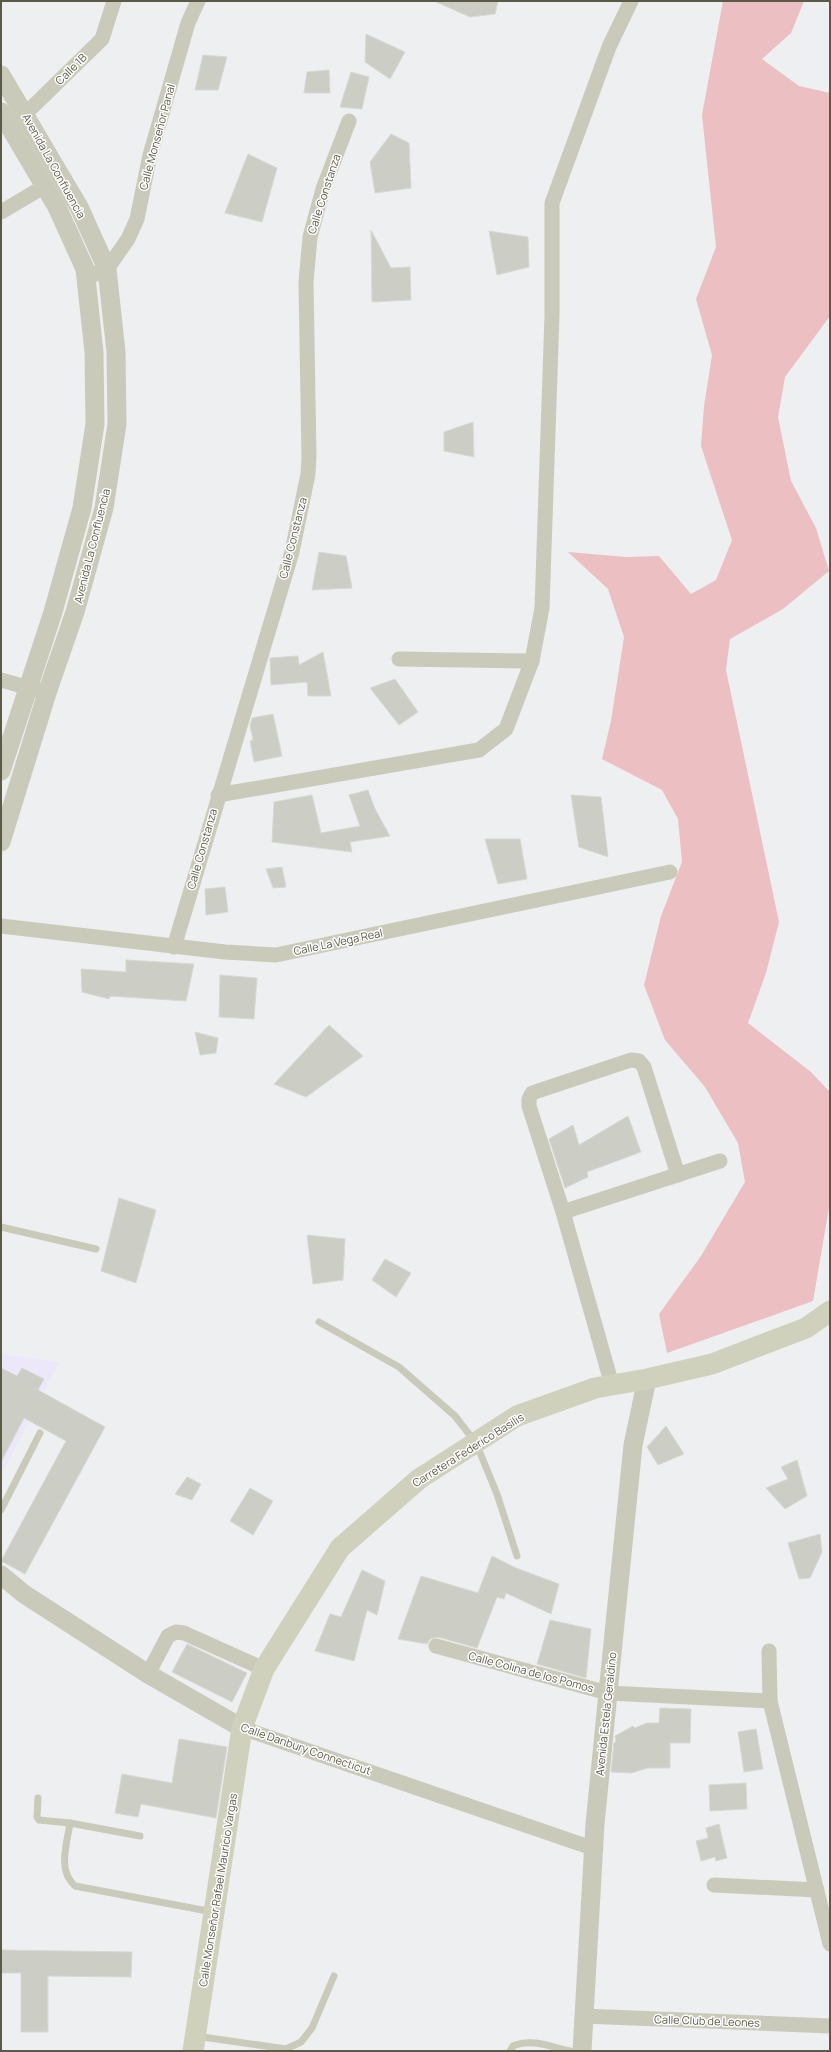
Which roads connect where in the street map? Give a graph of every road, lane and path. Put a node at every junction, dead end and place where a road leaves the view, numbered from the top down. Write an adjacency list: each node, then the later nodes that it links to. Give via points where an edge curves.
1 (114, 1): 6 (street, Calle 1B, via 102,39)
2 (198, 1): 11 (street, Calle Monseñor Panal, via 188,23 150,155 137,218 125,244)
3 (631, 1): 14 (street, via 609,47 552,203 552,315 542,608)
4 (1, 75): 6 (street, Avenida La Confluencia)
5 (1, 112): 8 (street, Avenida La Confluencia)
6 (26, 114): 8 (street, Calle 1B); 11 (street, Avenida La Confluencia, via 79,207)
7 (349, 121): 19 (street, Calle Constanza, via 316,212 309,244 306,282 308,474 292,552)
8 (11, 128): 9 (street, Avenida La Confluencia)
9 (45, 186): 10 (street); 12 (street, Avenida La Confluencia, via 58,207 85,269)
10 (1, 212)
11 (107, 269): 12 (street); 17 (street, Avenida La Confluencia, via 116,352 117,424 104,508 75,612)
12 (86, 278): 16 (street, Avenida La Confluencia, via 94,352 95,424 82,508 53,612)
13 (399, 659): 14 (street)
14 (532, 661): 19 (street, via 506,729 480,750)
15 (1, 680): 16 (street)
16 (27, 688): 17 (street); 18 (street, Avenida La Confluencia)
17 (47, 693): 20 (street, Avenida La Confluencia)
18 (1, 771)
19 (218, 795): 23 (street, Calle Constanza)
20 (1, 842)
21 (670, 872): 23 (street, Calle La Vega Real, via 276,955)
22 (1, 926): 23 (street, Calle La Vega Real)
23 (174, 947)
24 (720, 1161): 25 (street)
25 (678, 1175): 26 (street); 26 (street, via 644,1067 639,1061 631,1060 532,1093 529,1099 529,1106)
26 (563, 1212): 32 (street)
27 (1, 1227): 28 (lane)
28 (96, 1249)
29 (830, 1312): 31 (main road, Carretera Federico Basilis, via 806,1328 712,1364)
30 (318, 1322): 34 (lane, via 399,1367 455,1416)
31 (647, 1379): 32 (main road, Carretera Federico Basilis); 42 (street, Avenida Estela Geraldino, via 633,1445)
32 (612, 1385): 34 (main road, Carretera Federico Basilis, via 595,1388 517,1416)
33 (40, 1433): 35 (lane)
34 (476, 1443): 36 (lane, via 497,1494); 40 (main road, Carretera Federico Basilis, via 419,1479 340,1548)
35 (1, 1510)
36 (517, 1556)
37 (1, 1575): 41 (street, Calle Danbury Connecticut, via 24,1594)
38 (436, 1646): 42 (street, Calle Colina de los Pomos)
39 (769, 1651): 43 (street)
40 (264, 1669): 41 (street, via 184,1633 176,1632 168,1636); 44 (main road, Carretera Federico Basilis)
41 (148, 1674): 44 (street, Calle Danbury Connecticut)
42 (608, 1693): 43 (street, Calle Colina de los Pomos); 48 (street, Avenida Estela Geraldino, via 595,1824)
43 (770, 1701): 50 (street)
44 (242, 1728): 48 (street, Calle Danbury Connecticut); 51 (main road, Calle Monseñor Rafael Mauricio Vargas)
45 (38, 1798): 46 (lane, via 39,1820)
46 (70, 1823): 47 (lane); 51 (lane, via 64,1869 67,1879 74,1886)
47 (140, 1836)
48 (595, 1849): 54 (street, Avenida Estela Geraldino)
49 (714, 1885): 50 (street)
50 (817, 1890): 52 (street)
51 (215, 1913): 56 (main road, Calle Monseñor Rafael Mauricio Vargas)
52 (830, 1944)
53 (334, 1976): 56 (lane, via 312,2028 301,2042 286,2048)
54 (584, 2016): 55 (street, Calle Club de Leones); 59 (street, Avenida Estela Geraldino)
55 (830, 2026)
56 (195, 2044)
57 (510, 2051): 58 (lane, via 512,2046 522,2042 533,2042)
58 (570, 2051)
59 (582, 2051)

